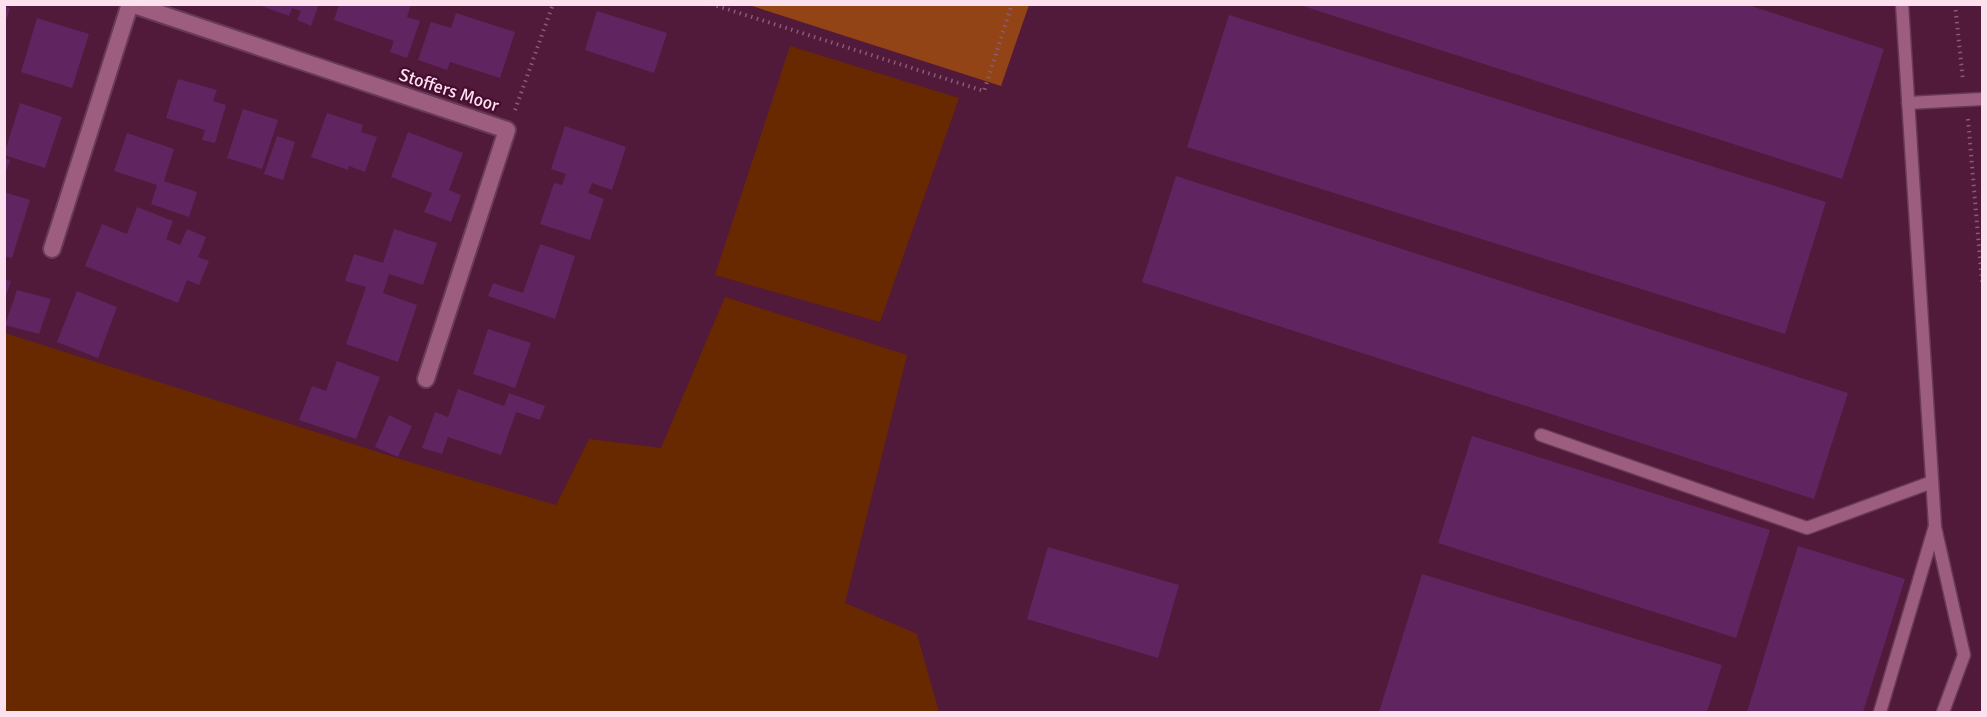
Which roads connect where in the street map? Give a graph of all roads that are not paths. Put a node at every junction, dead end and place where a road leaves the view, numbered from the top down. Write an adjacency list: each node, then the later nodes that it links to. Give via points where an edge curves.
1 (130, 4): 5 (street, Stoffers Moor); 6 (street, Stoffers Moor, via 507,130)
2 (1902, 4): 4 (lane)
3 (1983, 99): 4 (lane)
4 (1908, 103): 8 (lane)
5 (52, 249)
6 (426, 379)
7 (1541, 435): 8 (lane, via 1807,528)
8 (1932, 482): 9 (lane)
9 (1935, 526): 10 (lane); 11 (lane, via 1964,655)
10 (1880, 712)
11 (1943, 712)

